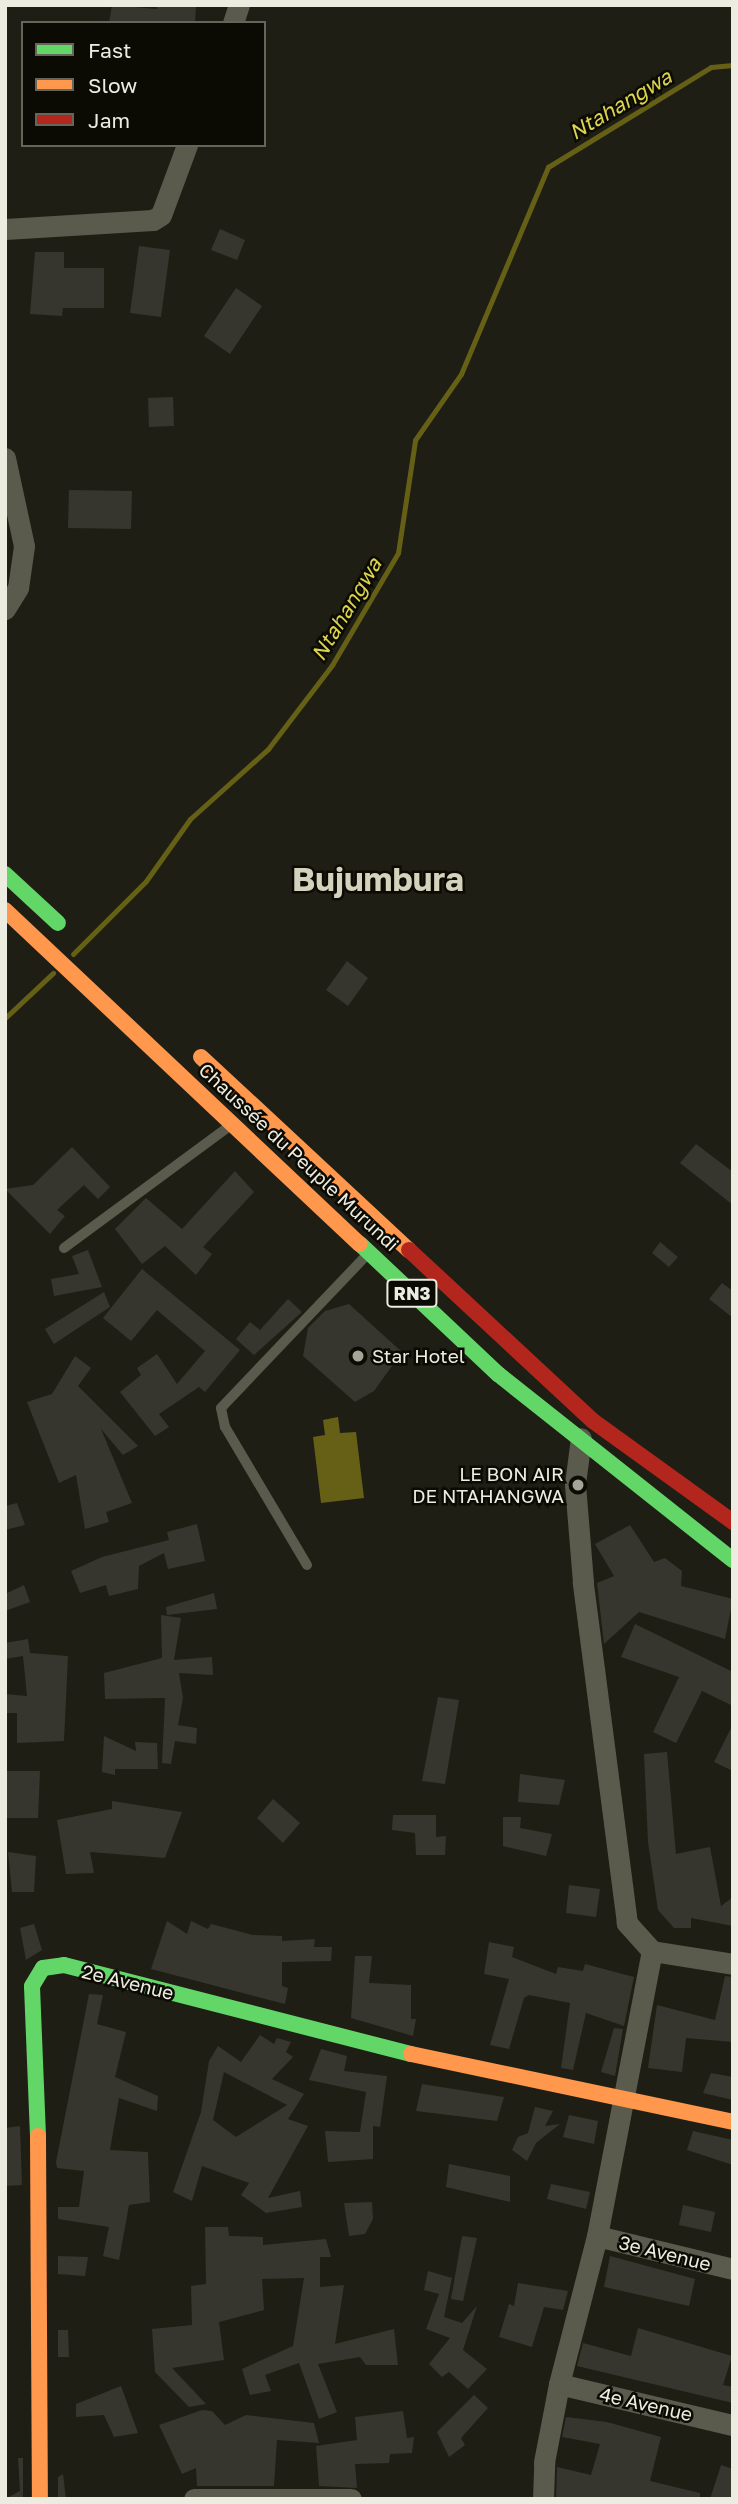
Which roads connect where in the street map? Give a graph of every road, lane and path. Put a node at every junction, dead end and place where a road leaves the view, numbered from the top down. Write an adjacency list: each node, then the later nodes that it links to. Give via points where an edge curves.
1 (186, 147): 2 (street, via 160,215 153,220 141,225)
2 (5, 229)
3 (5, 458): 4 (street, via 24,546 18,587)
4 (5, 609)
5 (5, 874): 7 (main road)
6 (5, 910): 9 (main road, Chaussée du Peuple Murundi / RN3)
7 (68, 932)
8 (187, 1044): 12 (main road, Chaussée du Peuple Murundi / RN3)
9 (233, 1123): 10 (lane); 11 (main road, Chaussée du Peuple Murundi / RN3)
10 (64, 1248)
11 (370, 1252): 13 (main road, Chaussée du Peuple Murundi / RN3); 16 (lane, via 222,1408 225,1427)
12 (593, 1421): 13 (street); 14 (main road, Chaussée du Peuple Murundi / RN3)
13 (579, 1443): 15 (main road, Chaussée du Peuple Murundi / RN3); 17 (street, via 575,1484 583,1582 626,1923)
14 (733, 1522)
15 (733, 1560)
16 (307, 1565)
17 (652, 1951): 18 (street); 19 (street)
18 (733, 1964)
19 (626, 2100): 20 (main road, 2e Avenue); 21 (street); 25 (main road, 2e Avenue, via 398,2050 64,1965 43,1968 32,1986 40,2189)
20 (733, 2122)
21 (597, 2236): 22 (street, 3e Avenue); 23 (street)
22 (733, 2269)
23 (559, 2384): 24 (street, 4e Avenue); 28 (street, via 544,2462)
24 (733, 2425)
25 (40, 2499)
26 (194, 2499): 27 (street)
27 (351, 2499)
28 (543, 2499)

